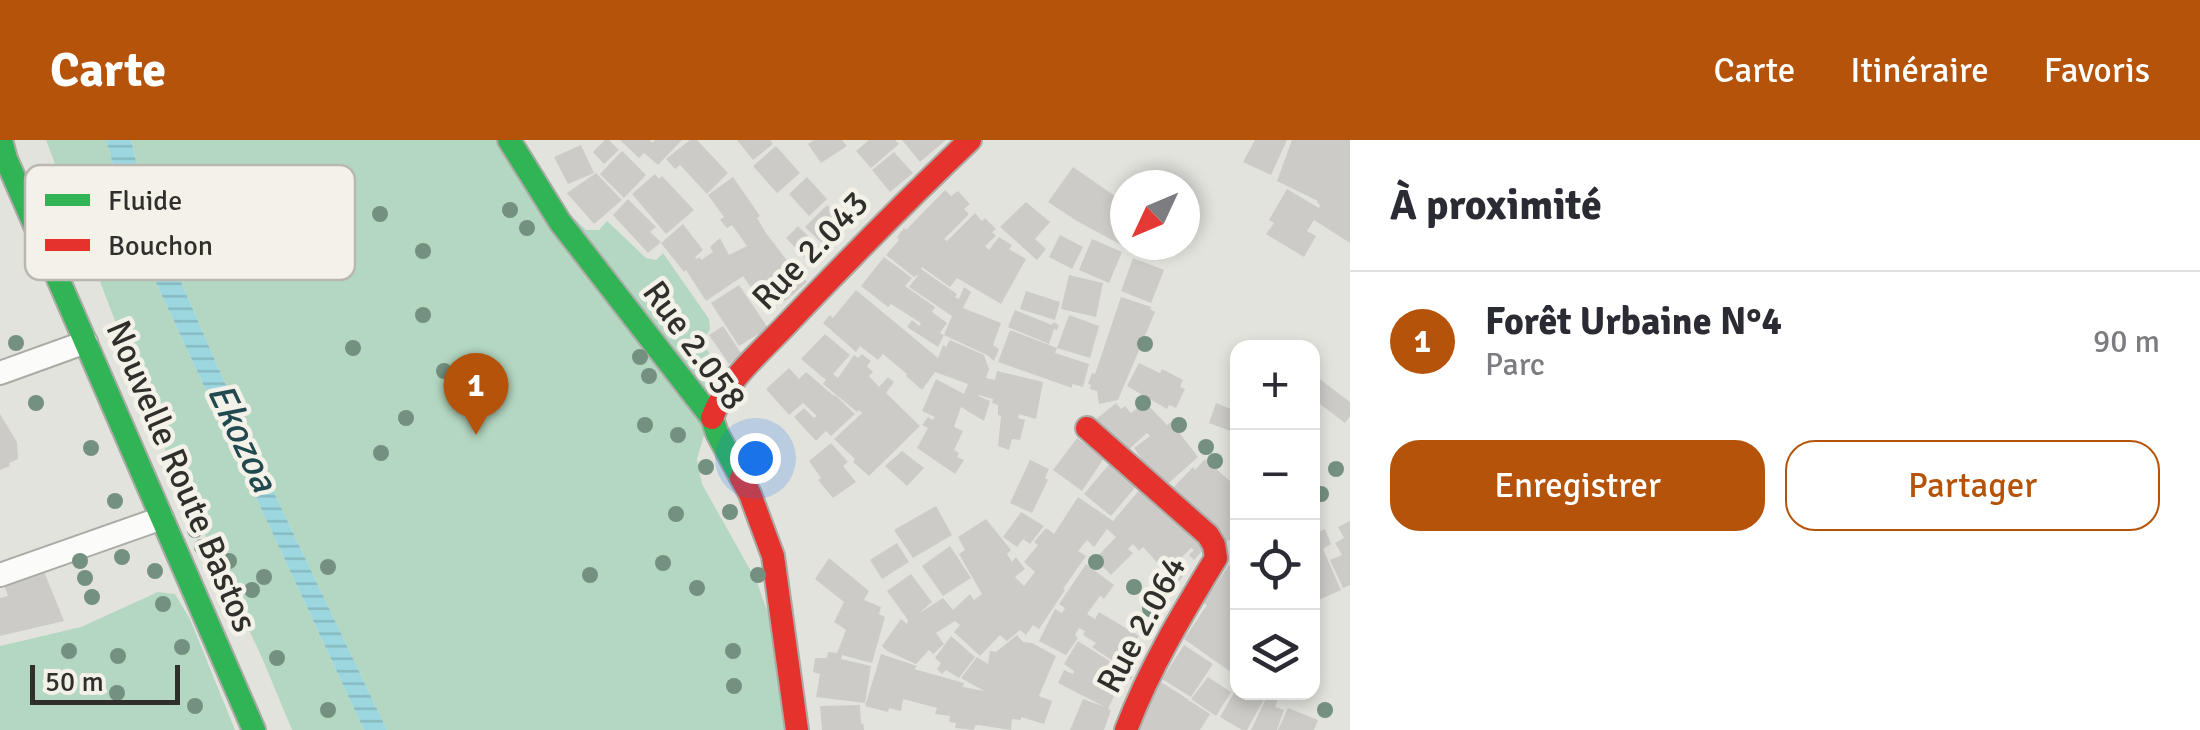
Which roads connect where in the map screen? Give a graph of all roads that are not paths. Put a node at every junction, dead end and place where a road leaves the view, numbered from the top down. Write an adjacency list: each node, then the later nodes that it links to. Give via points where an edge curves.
1 (509, 140): 8 (street, Rue 2.058, via 560,222)
2 (970, 140): 8 (street, Rue 2.043, via 751,363)
3 (2, 153): 4 (street, Nouvelle Route Bastos)
4 (25, 205)
5 (58, 280): 6 (street, Nouvelle Route Bastos)
6 (86, 342): 7 (street); 10 (street, Nouvelle Route Bastos)
7 (0, 373)
8 (712, 418): 13 (street, Rue 2.058, via 773,556)
9 (1087, 428): 14 (street, Rue 2.064, via 1208,534 1216,558 1141,690)
10 (162, 518): 11 (street); 12 (street, Nouvelle Route Bastos)
11 (0, 575)
12 (254, 730)
13 (796, 730)
14 (1126, 730)

